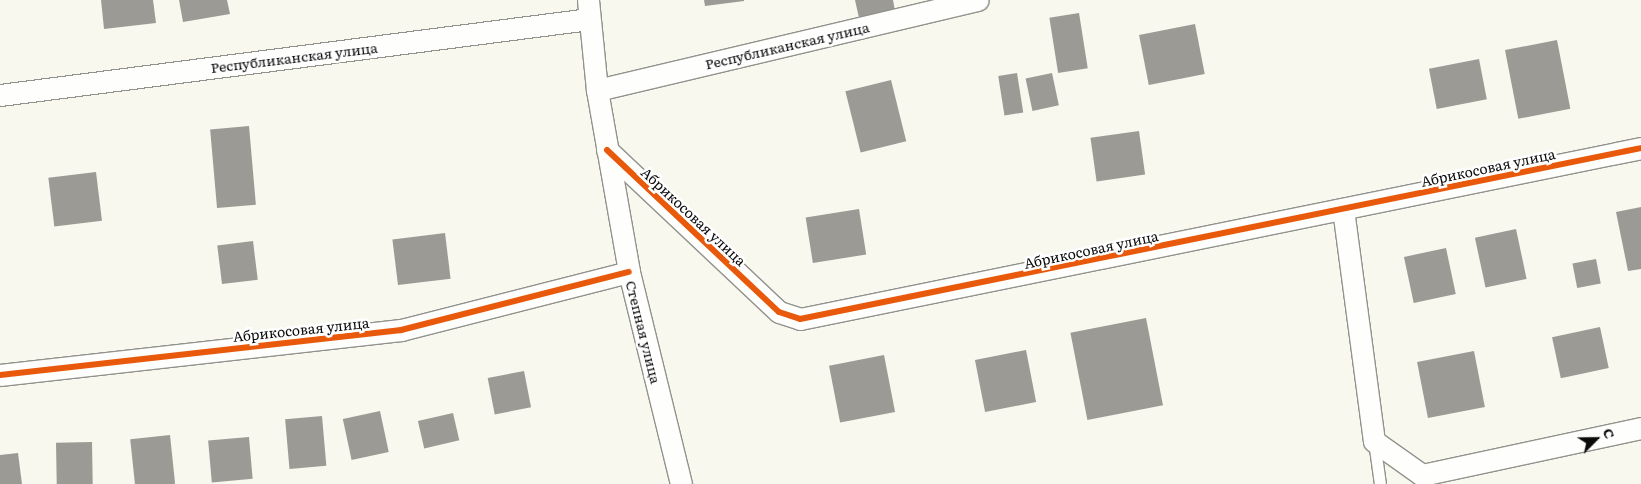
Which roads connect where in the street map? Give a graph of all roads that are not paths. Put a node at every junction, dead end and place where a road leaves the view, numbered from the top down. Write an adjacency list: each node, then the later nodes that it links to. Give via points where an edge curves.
1 (977, 0): 3 (street, Республиканская улица)
2 (588, 9): 3 (street, Степная улица); 4 (street, Республиканская улица)
3 (597, 90): 6 (street, Степная улица)
4 (0, 95)
5 (1641, 148): 7 (street, Абрикосовая улица)
6 (607, 150): 7 (street, Абрикосовая улица, via 779,312 800,319); 8 (street, Степная улица)
7 (1343, 209): 11 (street)
8 (629, 272): 9 (street, Абрикосовая улица, via 401,330); 12 (street, Степная улица)
9 (0, 375)
10 (1641, 428): 11 (street, via 1422,475)
11 (1374, 441): 13 (lane)
12 (681, 484)
13 (1380, 484)

